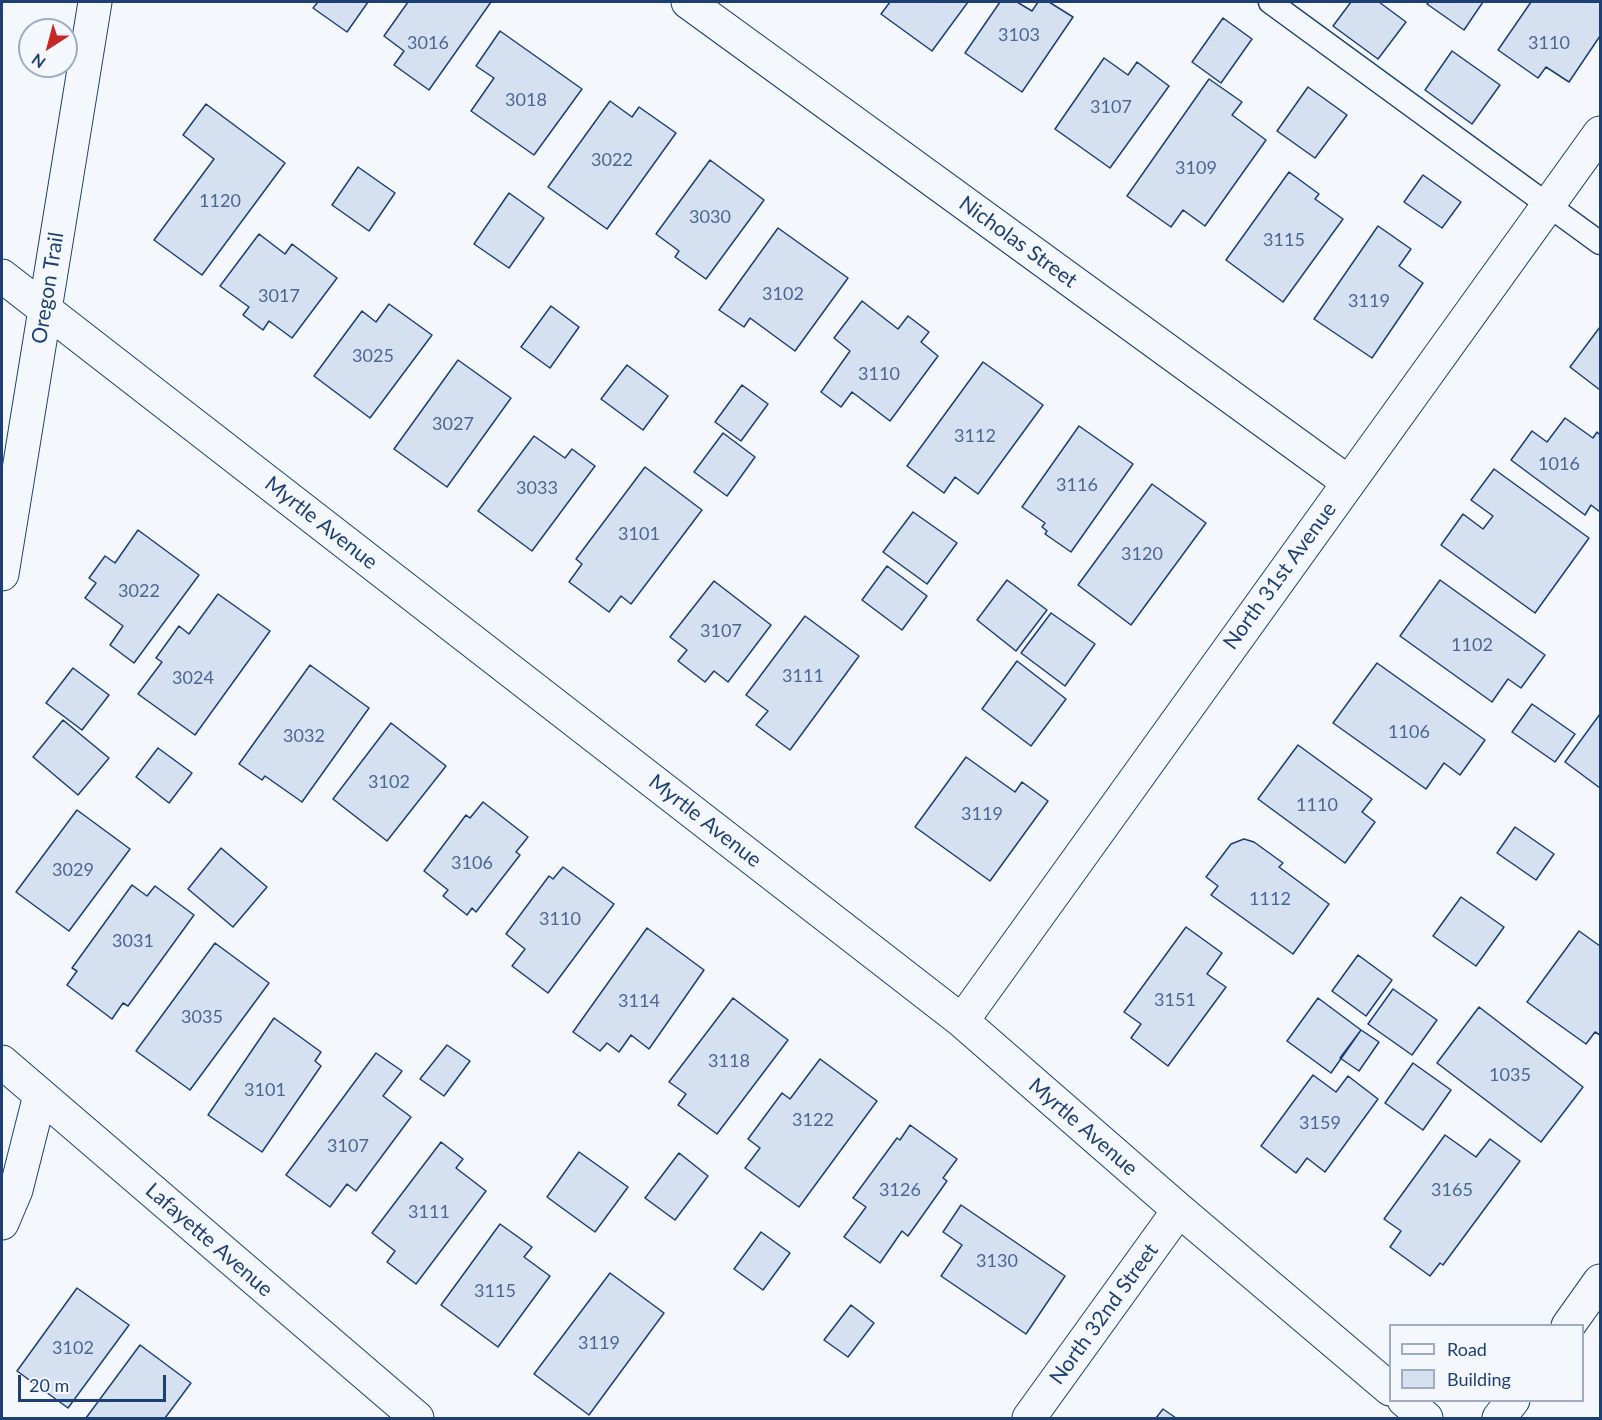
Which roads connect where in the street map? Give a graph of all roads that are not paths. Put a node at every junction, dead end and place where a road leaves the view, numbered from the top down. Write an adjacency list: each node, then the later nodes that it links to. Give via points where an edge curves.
1 (94, 2): 8 (street, Oregon Trail)
2 (688, 2): 9 (street, Nicholas Street)
3 (1270, 2): 5 (lane)
4 (1600, 133): 5 (street, North 31st Avenue)
5 (1549, 205): 6 (lane); 9 (street, North 31st Avenue)
6 (1600, 243)
7 (2, 276): 8 (street, Myrtle Avenue)
8 (45, 309): 10 (street, Oregon Trail); 11 (street, Myrtle Avenue)
9 (1348, 482): 11 (street, North 31st Avenue)
10 (2, 574)
11 (962, 1021): 14 (street, Myrtle Avenue)
12 (2, 1062): 13 (street, Lafayette Avenue)
13 (40, 1095): 15 (street, via 15,1190); 21 (street, Lafayette Avenue)
14 (1179, 1210): 18 (street, Myrtle Avenue); 22 (street, North 32nd Street)
15 (2, 1223)
16 (1600, 1281): 17 (street)
17 (1569, 1324)
18 (1389, 1388)
19 (1405, 1402): 23 (street)
20 (1512, 1402): 24 (street)
21 (417, 1419)
22 (1029, 1419)
23 (1426, 1419)
24 (1499, 1419)

